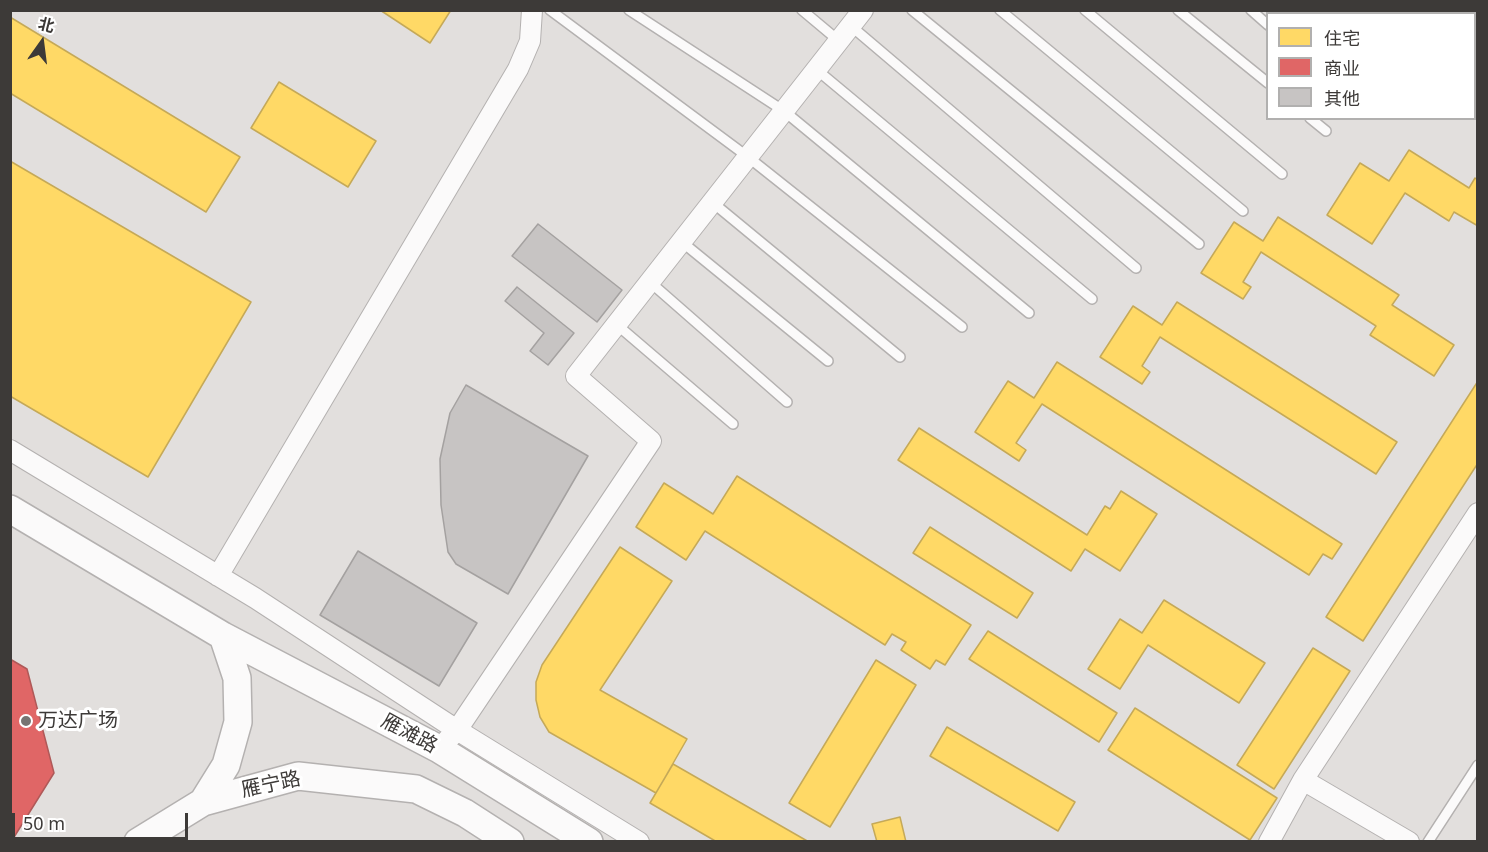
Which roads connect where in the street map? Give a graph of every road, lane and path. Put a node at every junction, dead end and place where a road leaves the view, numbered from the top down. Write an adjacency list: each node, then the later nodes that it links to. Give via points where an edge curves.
1 (629, 10): 14 (lane)
2 (802, 10): 11 (lane)
3 (863, 10): 11 (street)
4 (912, 10): 22 (lane)
5 (1000, 10): 20 (lane)
6 (1086, 10): 18 (lane)
7 (1178, 10): 13 (lane)
8 (1251, 10): 10 (lane)
9 (539, 11): 17 (lane); 36 (street, via 519,69)
10 (1266, 23)
11 (845, 34): 12 (street); 23 (lane)
12 (817, 70): 14 (street); 25 (lane)
13 (1266, 81)
14 (784, 111): 17 (street); 26 (lane)
15 (1312, 120): 16 (lane)
16 (1326, 131)
17 (748, 157): 19 (street); 28 (lane)
18 (1282, 174)
19 (712, 202): 21 (street); 29 (lane)
20 (1243, 211)
21 (681, 242): 24 (street); 30 (lane)
22 (1200, 244)
23 (1136, 268)
24 (650, 282): 27 (street); 31 (lane)
25 (1092, 299)
26 (1029, 313)
27 (616, 324): 32 (lane); 38 (street, via 576,376 651,441)
28 (962, 327)
29 (900, 357)
30 (828, 361)
31 (787, 402)
32 (733, 424)
33 (10, 450): 36 (street)
34 (10, 509): 37 (main road, 雁滩路)
35 (1478, 513): 40 (street)
36 (218, 576): 38 (street)
37 (223, 636): 38 (main road, 雁滩路); 41 (main road, via 237,678 238,722 226,765)
38 (448, 740): 44 (main road, 雁滩路); 45 (street)
39 (1478, 765): 48 (lane)
40 (1303, 780): 46 (street); 47 (street)
41 (203, 802): 42 (main road, 雁宁路); 43 (main road, 雁宁路, via 297,776 416,789 465,813)
42 (138, 842)
43 (510, 842)
44 (589, 842)
45 (639, 842)
46 (1269, 842)
47 (1409, 842)
48 (1428, 842)

